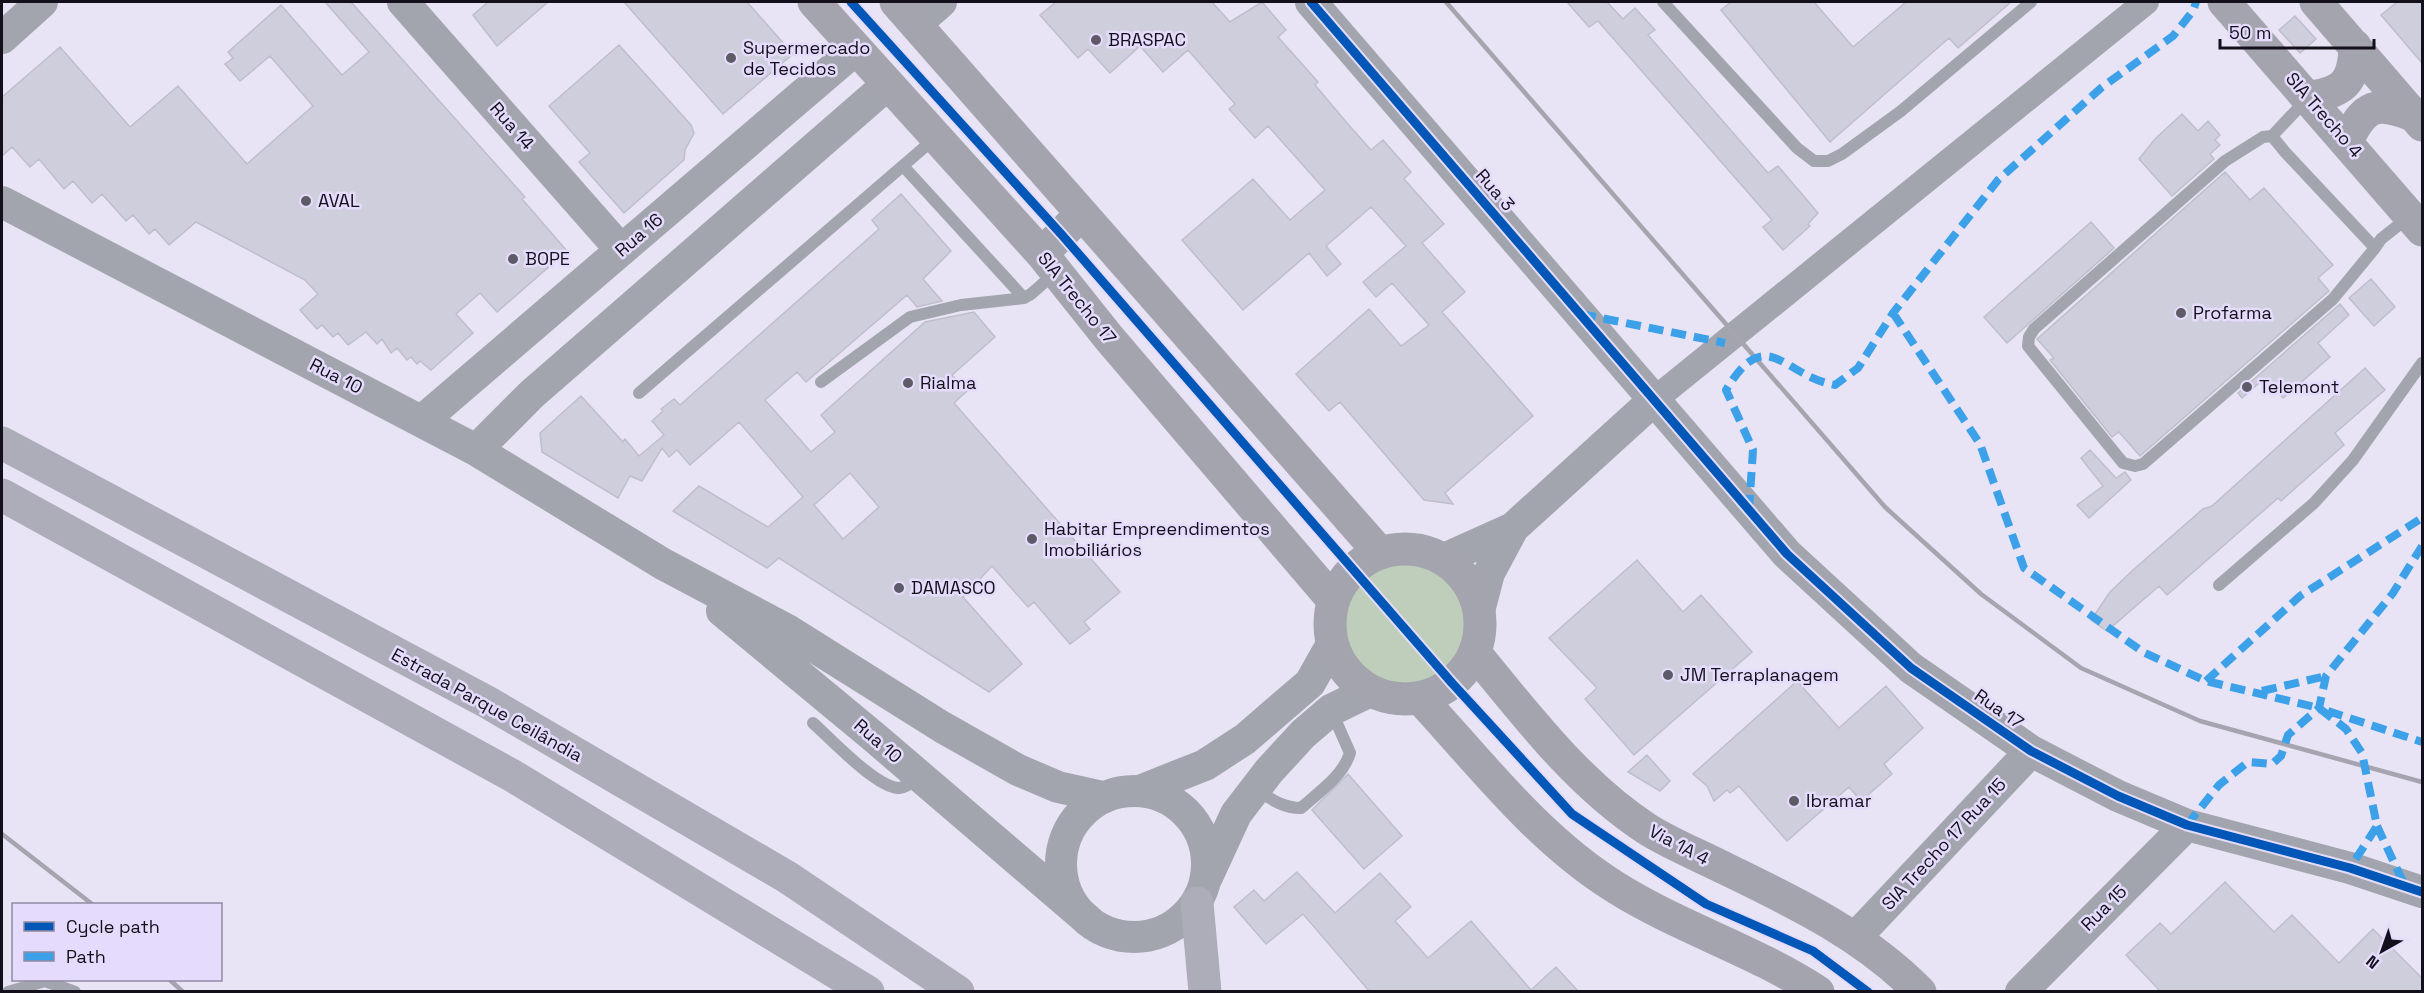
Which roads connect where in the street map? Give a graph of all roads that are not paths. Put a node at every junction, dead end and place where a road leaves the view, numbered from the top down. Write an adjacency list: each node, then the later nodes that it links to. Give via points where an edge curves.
1 (42, 2): 12 (street)
2 (402, 2): 28 (street, Rua 14)
3 (814, 2): 14 (main road, SIA Trecho 17)
4 (941, 2): 11 (street)
5 (1311, 2): 36 (street, Rua 3)
6 (1663, 2): 7 (lane, via 1797,148 1814,161 1828,161 1901,111)
7 (2031, 2)
8 (2146, 2): 36 (street)
9 (2224, 2): 17 (main road, SIA Trecho 4)
10 (2316, 2): 13 (main road)
11 (906, 13): 25 (main road)
12 (2, 38)
13 (2355, 46): 17 (main road, via 2354,68 2345,83 2334,92); 18 (main road)
14 (856, 49): 15 (street, Rua 16); 16 (main road, SIA Trecho 17)
15 (817, 83): 19 (street, via 834,81 847,89 852,102); 28 (street, Rua 16)
16 (887, 85): 19 (street); 21 (main road, SIA Trecho 17)
17 (2310, 97): 20 (lane); 22 (main road, SIA Trecho 4)
18 (2418, 120): 22 (main road, via 2389,106 2380,106 2359,120)
19 (841, 125): 35 (street)
20 (2272, 136): 27 (lane); 27 (lane, via 2263,137 2225,161 2029,337 2028,346 2123,464 2143,464 2333,299)
21 (935, 138): 23 (lane); 29 (main road, SIA Trecho 17)
22 (2347, 141): 26 (main road, SIA Trecho 4)
23 (904, 167): 30 (lane); 34 (lane)
24 (2, 202): 37 (street, Rua 10)
25 (1081, 214): 29 (main road); 42 (main road)
26 (2416, 223): 27 (lane, via 2381,239)
27 (2375, 248)
28 (621, 250): 31 (street, Rua 16)
29 (1049, 263): 30 (lane, via 1032,294); 46 (main road, SIA Trecho 17, via 1108,338)
30 (1024, 298): 33 (lane, via 961,305 910,317)
31 (507, 348): 35 (street, via 500,366 504,381 514,390); 37 (street, Rua 16)
32 (2422, 363): 45 (lane, via 2353,460 2314,503)
33 (821, 382)
34 (639, 393)
35 (532, 394): 39 (street)
36 (1654, 400): 41 (street); 54 (street, Rua 17, via 1786,554 1836,602 1911,668)
37 (423, 420): 39 (street, Rua 10)
38 (2, 443): 68 (highway, Estrada Parque Ceilândia, via 487,702 787,878)
39 (476, 450): 44 (street, Rua 10)
40 (2, 495): 67 (highway, via 513,776)
41 (1514, 528): 43 (street); 47 (street, via 1489,573)
42 (1379, 552): 43 (main road, via 1401,548); 46 (main road, via 1352,569)
43 (1444, 559): 47 (main road, via 1473,591)
44 (663, 564): 55 (street, Rua 10, via 778,655); 58 (street, Rua 10, via 789,631 1018,770 1058,787)
45 (2219, 585)
46 (1333, 600): 48 (main road, via 1329,622)
47 (1479, 611): 49 (main road)
48 (1332, 644): 50 (main road, via 1340,663); 57 (street, via 1310,683 1245,739 1205,765)
49 (1475, 653): 51 (main road, via 1452,683); 63 (main road, Via 1A 4, via 1581,774 1647,829 1807,908)
50 (1370, 691): 51 (main road, via 1394,699); 52 (street)
51 (1420, 698): 64 (main road, via 1547,837 1614,887)
52 (1331, 710): 56 (street, via 1303,734); 56 (lane, via 1350,753 1336,776 1301,808 1278,804)
53 (813, 723): 55 (lane, via 883,783 900,788)
54 (2031, 751): 59 (street, Rua 17, via 2118,796); 63 (street, SIA Trecho 17 Rua 15)
55 (919, 776): 62 (street, Rua 10)
56 (1255, 789): 60 (street, via 1236,814)
57 (1142, 790): 58 (street); 60 (street, via 1165,797 1185,811 1200,830 1207,854)
58 (1103, 797): 62 (street, via 1083,811 1068,831 1061,856 1069,896)
59 (2187, 825): 61 (street, Rua 17, via 2350,868); 71 (street, Rua 15)
60 (1202, 890): 62 (street, via 1181,921 1160,933 1112,934); 69 (highway)
61 (2422, 892)
62 (1090, 922)
63 (1856, 937): 70 (main road, Via 1A 4)
64 (1798, 984)
65 (8, 992): 66 (lane, via 45,981)
66 (75, 992)
67 (868, 992)
68 (958, 992)
69 (1205, 992)
70 (1920, 992)
71 (2021, 992)

